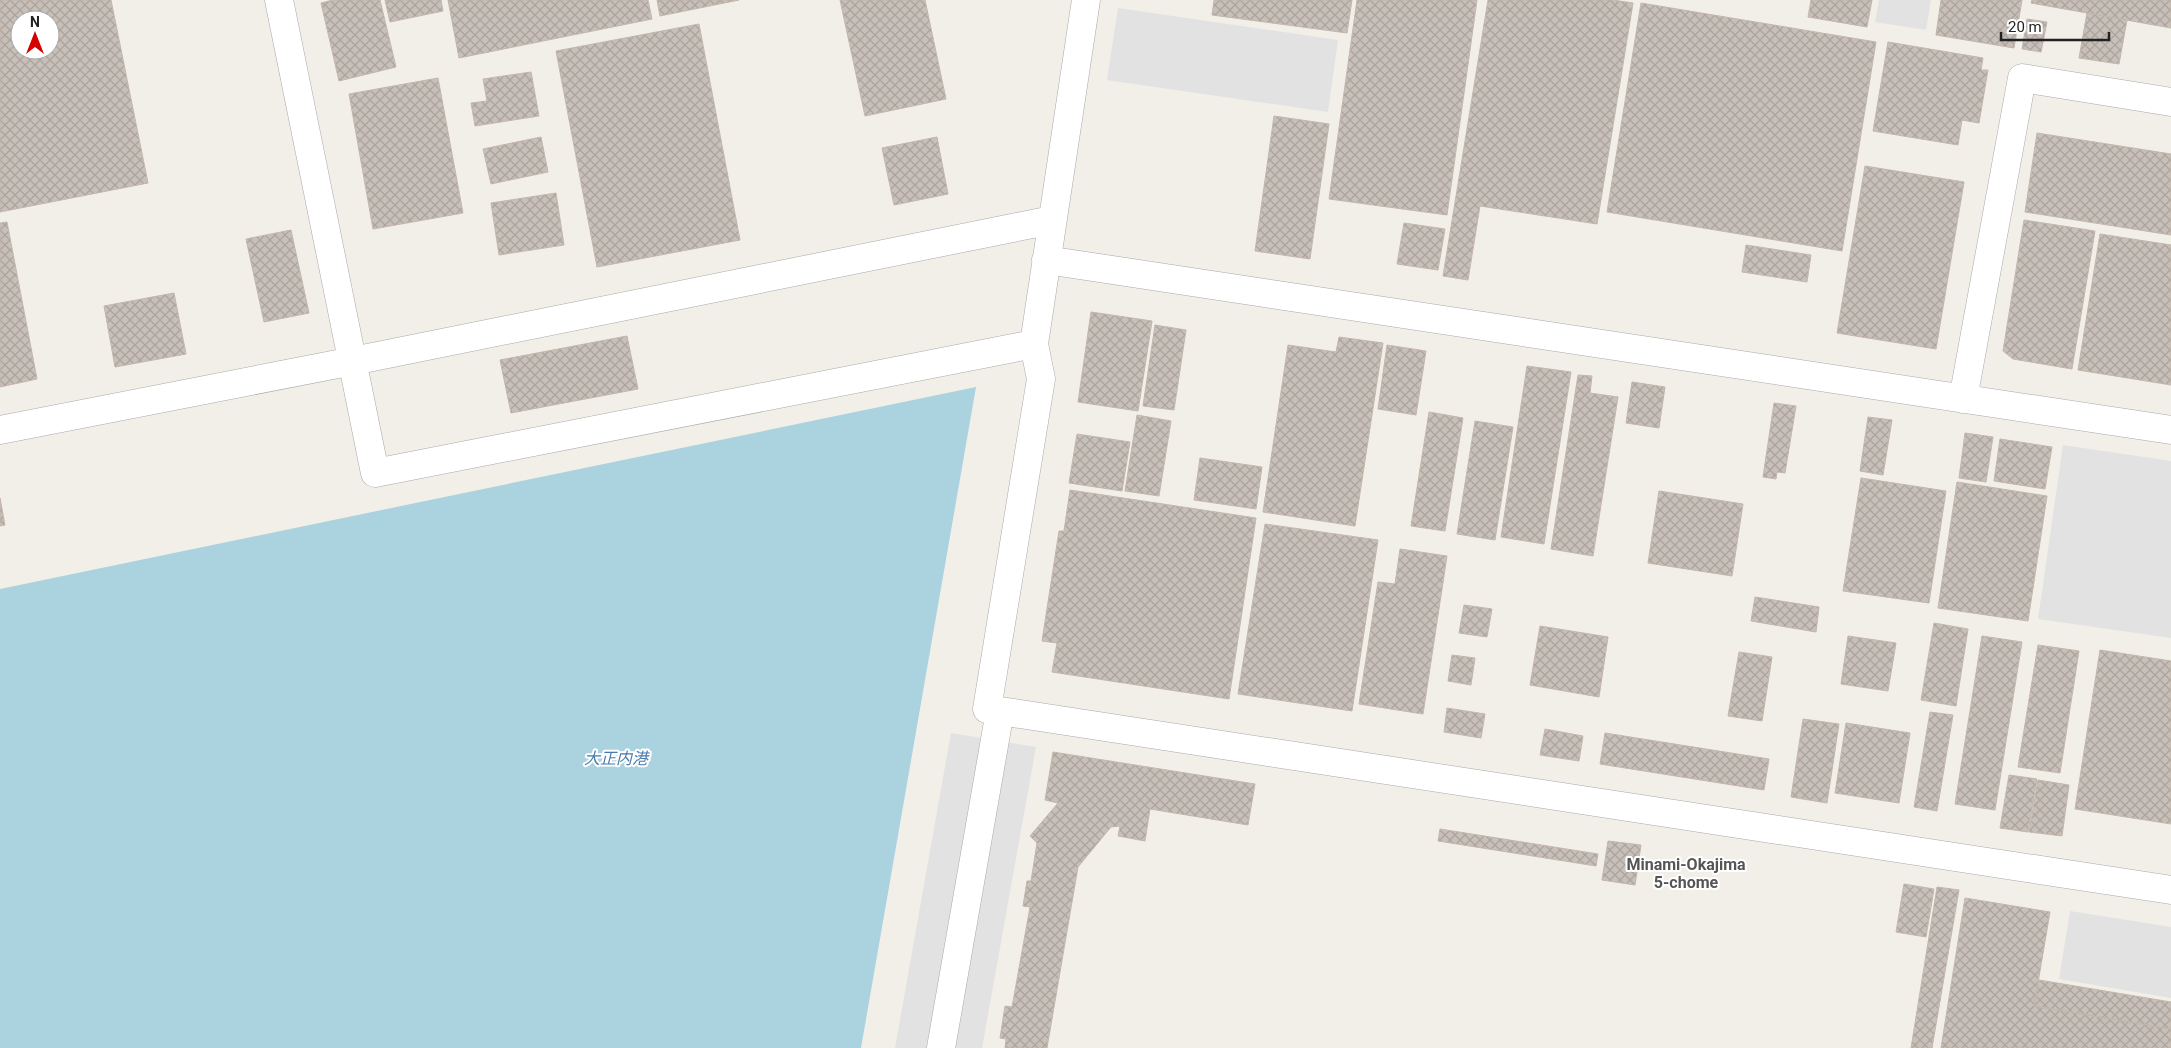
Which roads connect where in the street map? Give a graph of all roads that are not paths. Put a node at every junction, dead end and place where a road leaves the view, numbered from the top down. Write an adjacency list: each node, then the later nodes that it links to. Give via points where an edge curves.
1 (279, 0): 7 (street)
2 (1086, 0): 4 (street)
3 (2171, 102): 8 (street, via 2022,78)
4 (1052, 220): 5 (street); 7 (street)
5 (1046, 260): 6 (street); 8 (street)
6 (1034, 344): 7 (street, via 375,473); 11 (street, via 1042,379 987,709)
7 (353, 361): 9 (street)
8 (1962, 398): 10 (street)
9 (0, 430)
10 (2171, 430)
11 (1000, 710): 12 (street); 13 (street)
12 (2171, 890)
13 (941, 1048)

